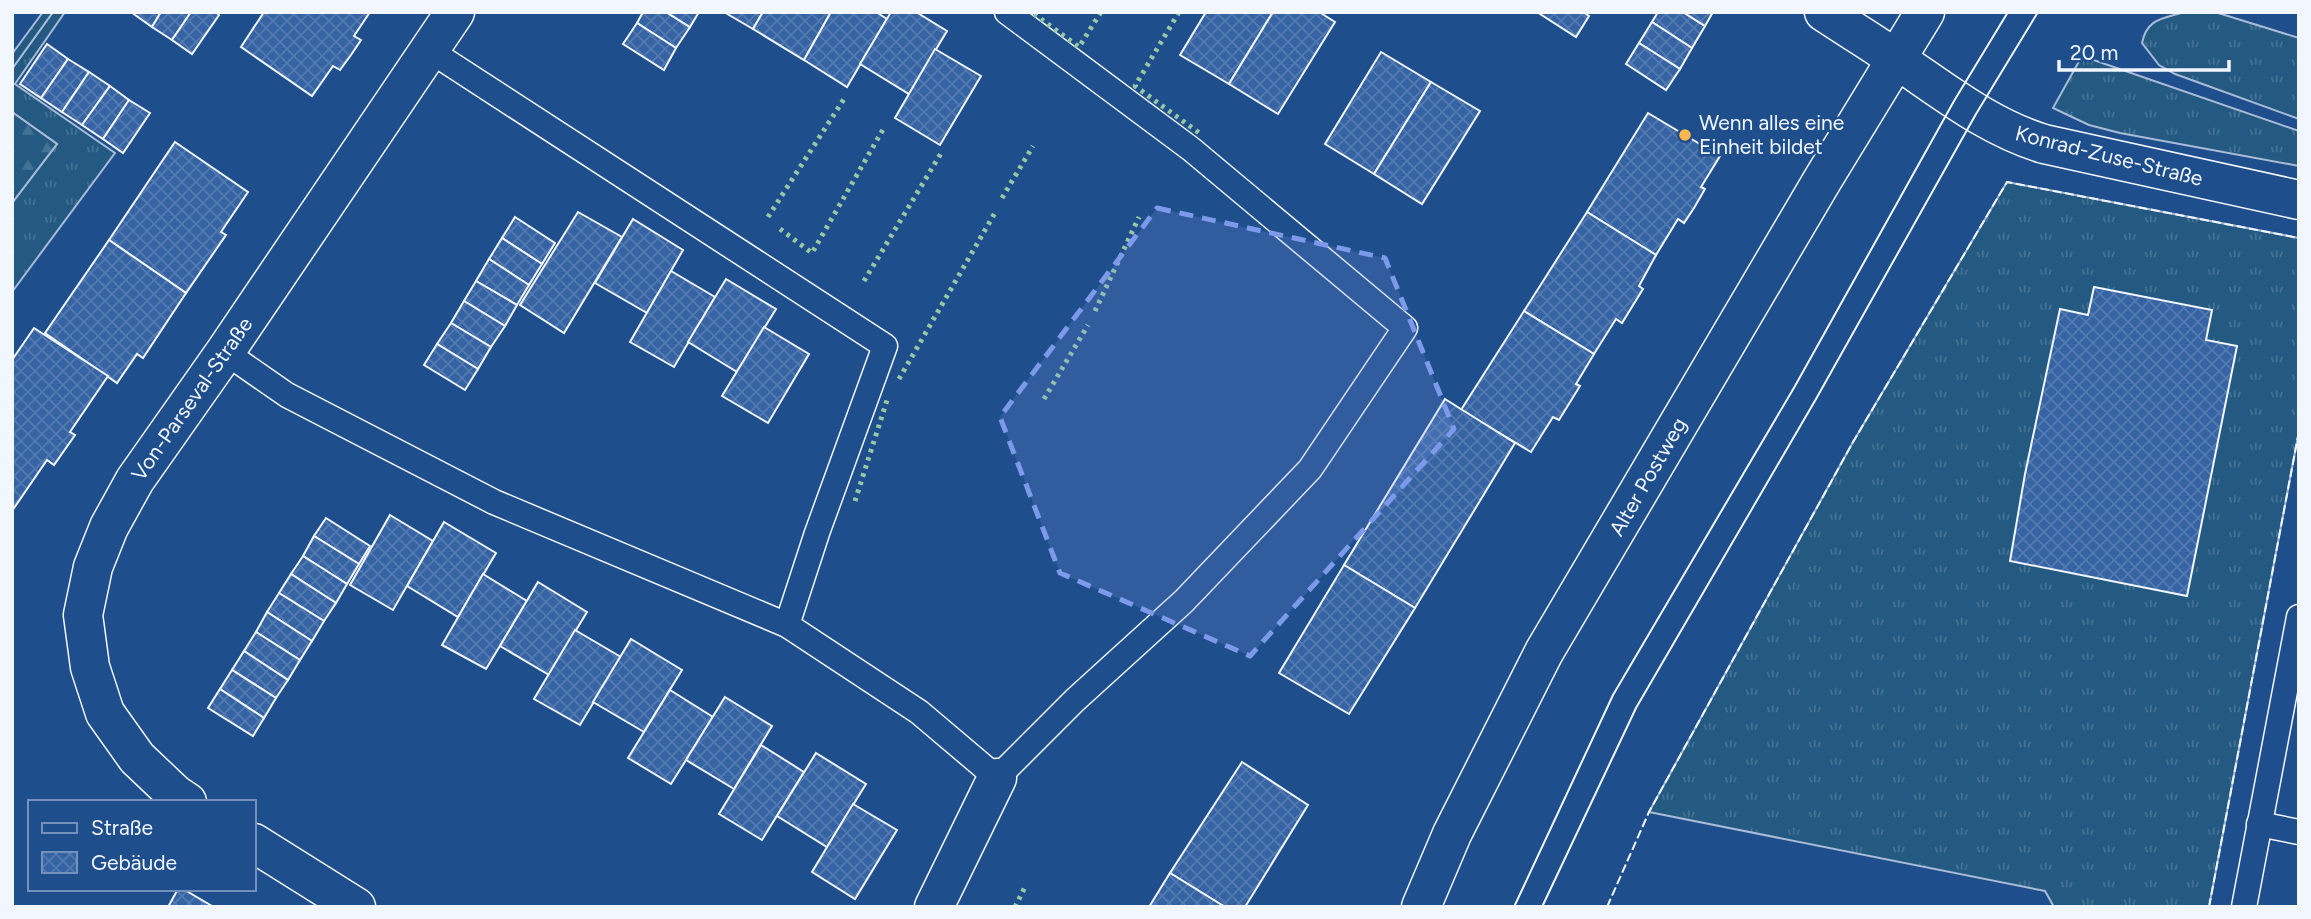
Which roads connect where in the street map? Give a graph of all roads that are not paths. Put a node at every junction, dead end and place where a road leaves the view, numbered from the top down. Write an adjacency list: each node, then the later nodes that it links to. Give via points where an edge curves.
1 (455, 12): 5 (street, Von-Parseval-Straße)
2 (1007, 12): 12 (lane, via 1191,149 1405,328 1310,469 1184,601)
3 (1824, 12): 6 (street)
4 (1925, 12): 6 (street, Alter Postweg)
5 (429, 50): 8 (street, Von-Parseval-Straße); 10 (lane, via 885,346)
6 (1897, 60): 7 (street, Konrad-Zuse-Straße, via 1954,101 2015,135); 19 (street, Alter Postweg, via 1545,652 1452,834)
7 (2299, 200)
8 (225, 352): 10 (lane, via 287,395 494,502); 13 (street, Von-Parseval-Straße, via 135,480 109,527 93,567 83,615 90,667 105,713 137,758)
9 (2299, 617): 11 (lane)
10 (786, 625): 12 (lane, via 919,712)
11 (2289, 715): 14 (lane)
12 (998, 778): 18 (street)
13 (184, 800)
14 (2259, 824): 15 (lane); 20 (lane)
15 (2299, 832)
16 (256, 844): 17 (street)
17 (356, 907)
18 (934, 907)
19 (1421, 907)
20 (2244, 907)

